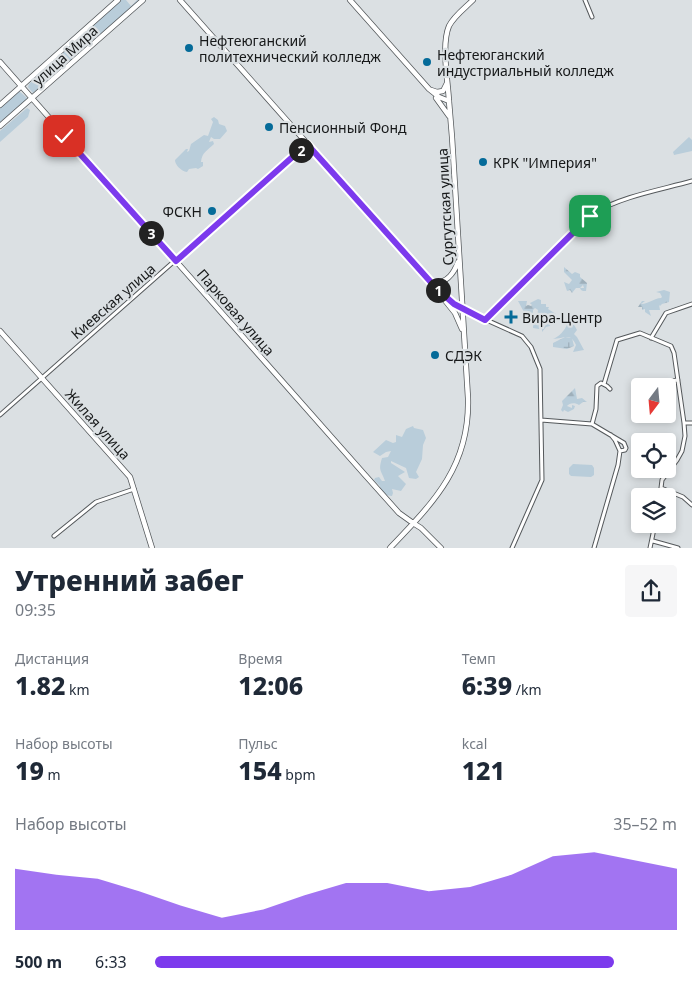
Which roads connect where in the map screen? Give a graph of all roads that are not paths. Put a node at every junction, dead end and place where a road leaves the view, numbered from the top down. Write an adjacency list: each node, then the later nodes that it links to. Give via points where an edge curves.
1 (118, 0): 10 (main road, улица Мира)
2 (144, 0): 12 (main road, улица Мира)
3 (180, 0): 17 (main road)
4 (350, 0): 11 (main road)
5 (473, 0): 9 (main road, Сургутская улица, via 454,18 448,30)
6 (585, 0): 7 (street)
7 (592, 17)
8 (0, 62): 10 (main road, Парковая улица)
9 (448, 79): 11 (main road, via 443,91); 13 (main road, Сургутская улица)
10 (21, 87): 12 (main road, Парковая улица); 14 (main road, улица Мира)
11 (429, 89): 13 (main road); 15 (main road, via 446,110)
12 (32, 99): 16 (main road, улица Мира); 20 (main road, Парковая улица)
13 (449, 101): 15 (main road, Сургутская улица)
14 (0, 105)
15 (450, 121): 19 (main road, Сургутская улица)
16 (0, 126)
17 (307, 144): 20 (street, Киевская улица); 21 (main road)
18 (692, 181): 25 (street, via 638,196 594,213)
19 (459, 258): 21 (main road, via 452,274 445,280 435,283); 24 (main road, Сургутская улица)
20 (176, 261): 29 (street, Киевская улица); 44 (main road, Парковая улица, via 376,488)
21 (425, 277): 22 (main road)
22 (431, 283): 24 (main road); 27 (main road, via 452,309)
23 (692, 304): 28 (street, via 666,313)
24 (462, 309): 25 (street); 27 (main road, Сургутская улица)
25 (485, 320): 34 (street, via 518,334 531,347 540,374)
26 (0, 331): 29 (main road, Жилая улица)
27 (463, 334): 44 (main road, Сургутская улица, via 468,406 465,435 446,484)
28 (651, 338): 30 (street, via 672,348); 31 (street, via 638,333 617,340)
29 (42, 378): 33 (street, Киевская улица); 41 (main road, Жилая улица, via 126,473)
30 (678, 380): 35 (street)
31 (604, 384): 32 (street); 37 (street, via 597,386)
32 (610, 389)
33 (0, 415)
34 (541, 420): 37 (street); 51 (street, via 542,484)
35 (684, 423): 36 (street); 40 (street, via 681,454 664,475)
36 (692, 423)
37 (592, 424): 38 (street)
38 (610, 435): 39 (street); 39 (street, via 625,445 625,450)
39 (620, 451): 52 (street)
40 (661, 488)
41 (134, 489): 46 (street, via 96,502); 48 (main road, Жилая улица)
42 (676, 494): 43 (street)
43 (692, 505)
44 (413, 523): 49 (main road, Сургутская улица); 50 (main road, Парковая улица)
45 (654, 533): 47 (street)
46 (54, 536)
47 (653, 541): 53 (street); 54 (street)
48 (152, 548)
49 (390, 548)
50 (441, 548)
51 (512, 548)
52 (594, 548)
53 (650, 548)
54 (678, 548)

